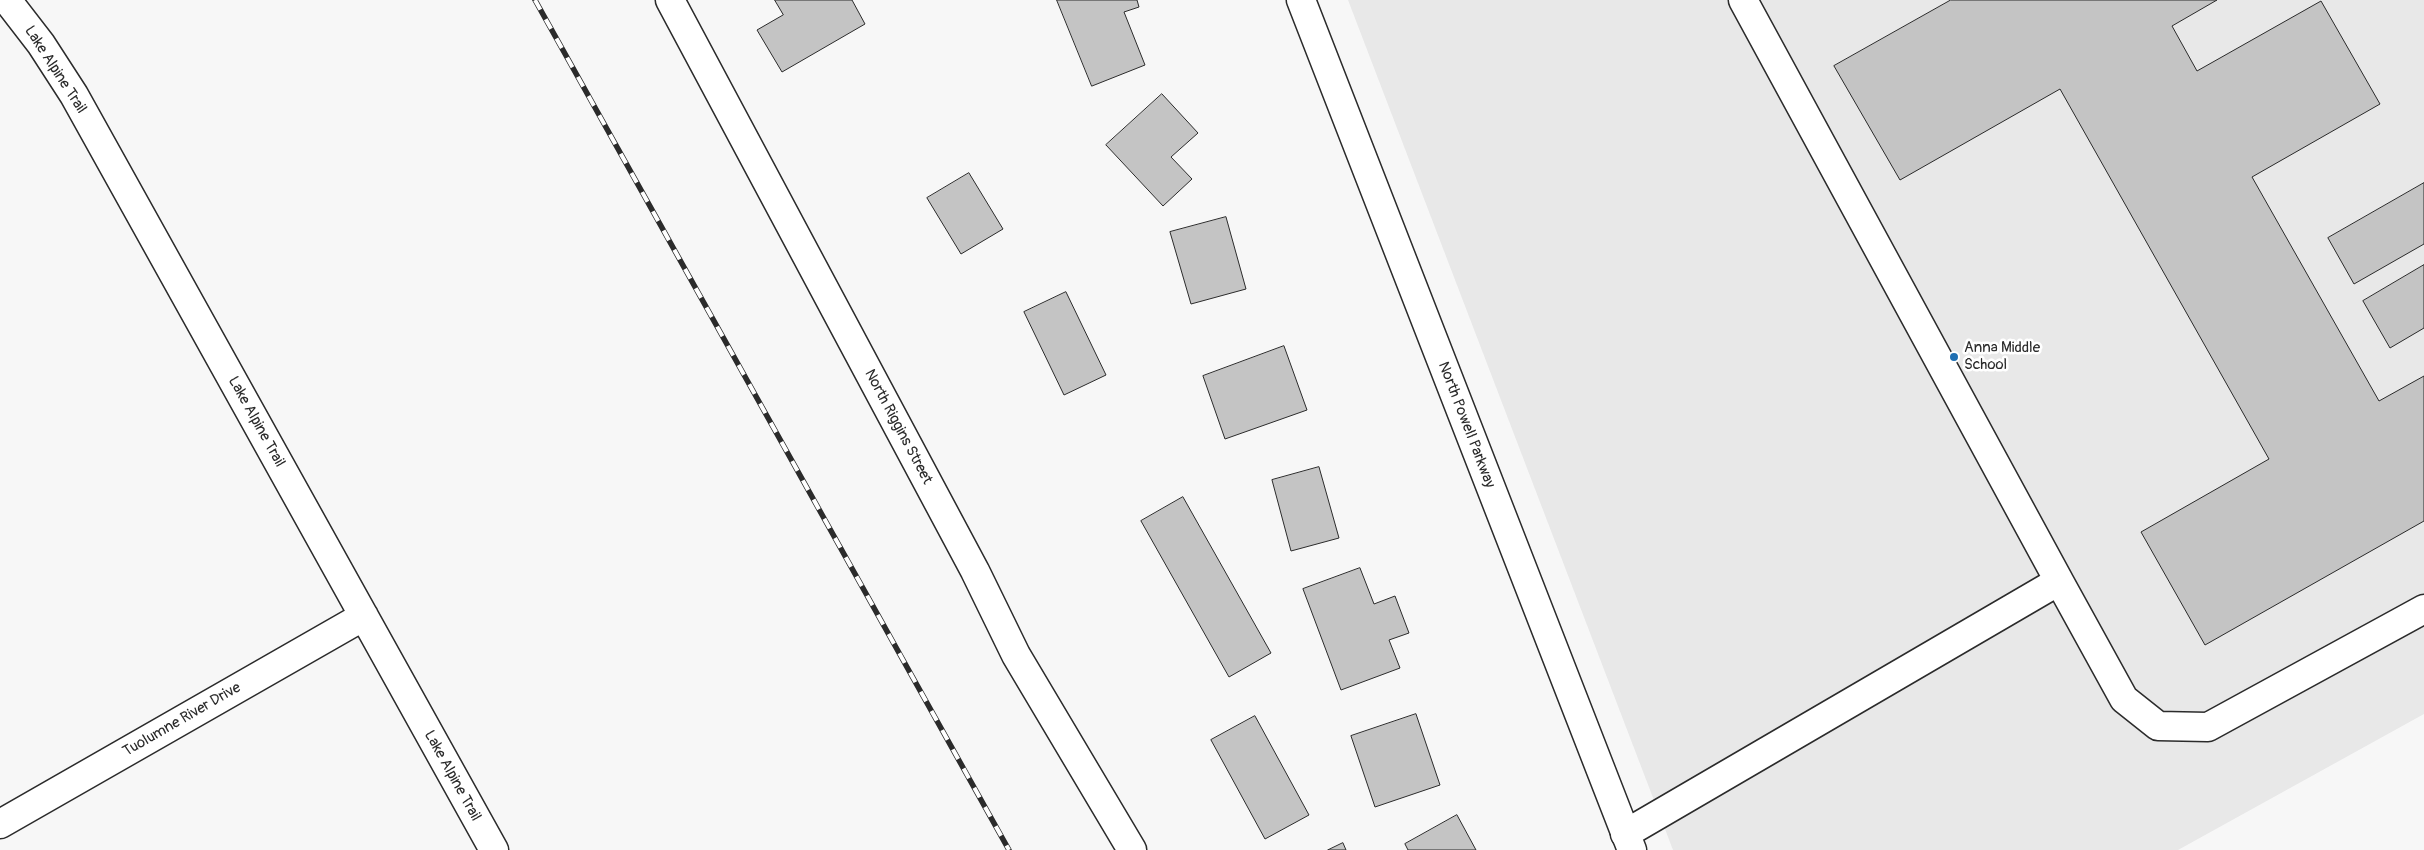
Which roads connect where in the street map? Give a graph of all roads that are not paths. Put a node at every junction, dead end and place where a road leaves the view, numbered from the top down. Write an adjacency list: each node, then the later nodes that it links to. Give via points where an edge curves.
1 (7, 0): 7 (street, Lake Alpine Trail, via 74,95)
2 (670, 0): 11 (street, North Riggins Street, via 975,571 1016,655)
3 (1301, 0): 9 (street, North Powell Parkway)
4 (1742, 0): 5 (street)
5 (2059, 581): 6 (street, via 2124,699 2158,726 2208,727); 9 (street)
6 (2424, 608)
7 (364, 616): 8 (street, Tuolumne River Drive); 10 (street, Lake Alpine Trail)
8 (0, 824)
9 (1628, 842)
10 (494, 850)
11 (1132, 850)

